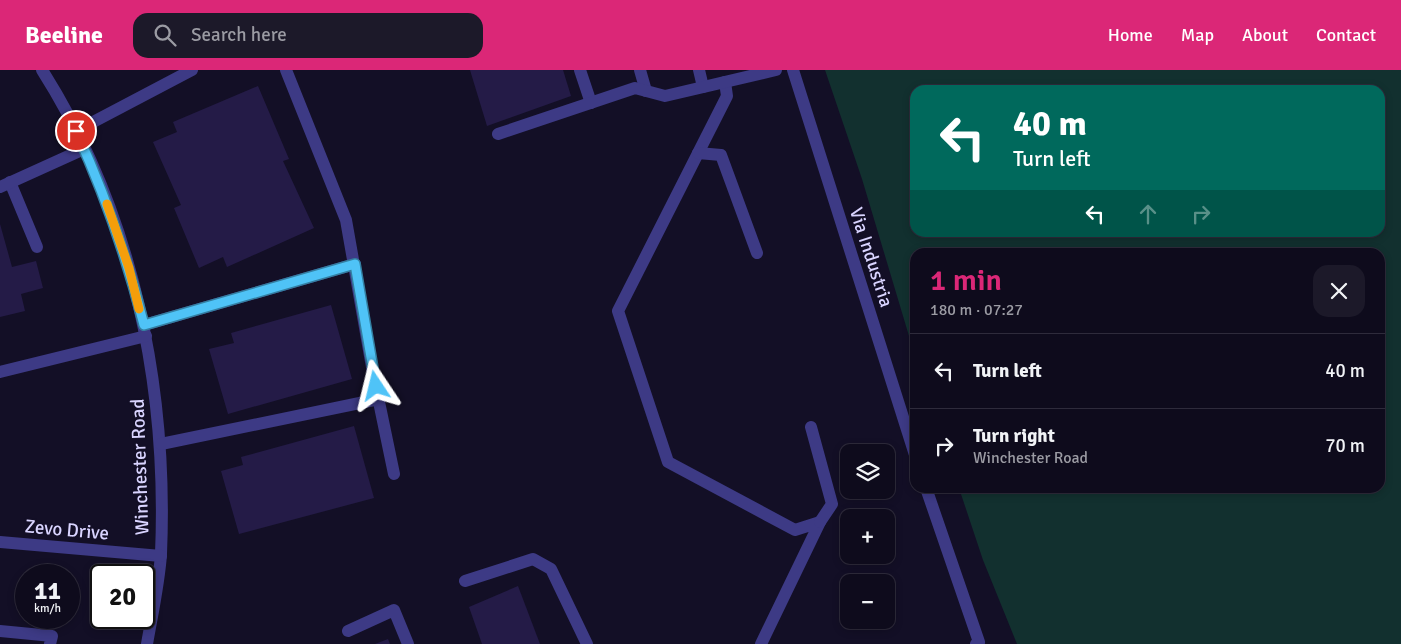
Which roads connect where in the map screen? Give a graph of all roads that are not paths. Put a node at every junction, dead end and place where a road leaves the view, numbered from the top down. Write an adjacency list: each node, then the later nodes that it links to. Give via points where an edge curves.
1 (42, 70): 13 (street, Winchester Road)
2 (192, 70): 13 (street)
3 (286, 70): 20 (street, via 346,220)
4 (580, 70): 12 (street)
5 (640, 70): 11 (street)
6 (699, 70): 10 (street)
7 (776, 70): 9 (street)
8 (793, 70): 25 (street, Via Industria)
9 (725, 82): 10 (street); 16 (street, via 727,96)
10 (703, 87): 11 (street, via 665,96)
11 (646, 91): 12 (street, via 635,88)
12 (591, 103): 14 (street)
13 (76, 131): 15 (street, Winchester Road)
14 (498, 134)
15 (84, 149): 17 (street); 21 (street, Winchester Road, via 104,194 129,268)
16 (698, 153): 19 (street, via 721,155); 29 (street, via 618,311 640,383 668,462 795,530)
17 (5, 185): 18 (street)
18 (37, 247)
19 (757, 253)
20 (355, 264): 21 (street); 23 (street)
21 (145, 331): 22 (street); 26 (street, Winchester Road)
22 (0, 372)
23 (378, 399): 26 (street); 27 (street)
24 (811, 427): 29 (street, via 832,504)
25 (910, 439)
26 (161, 444): 31 (street, Winchester Road)
27 (394, 474)
28 (928, 493): 35 (street)
29 (820, 522): 40 (street)
30 (0, 542): 31 (street, Zevo Drive)
31 (160, 556): 37 (street, Winchester Road)
32 (465, 581): 39 (street, via 533,559 543,563 551,569)
33 (0, 631): 36 (street, via 52,636)
34 (348, 631): 38 (street, via 394,610)
35 (978, 643)
36 (50, 644)
37 (148, 644)
38 (408, 644)
39 (588, 644)
40 (761, 644)

